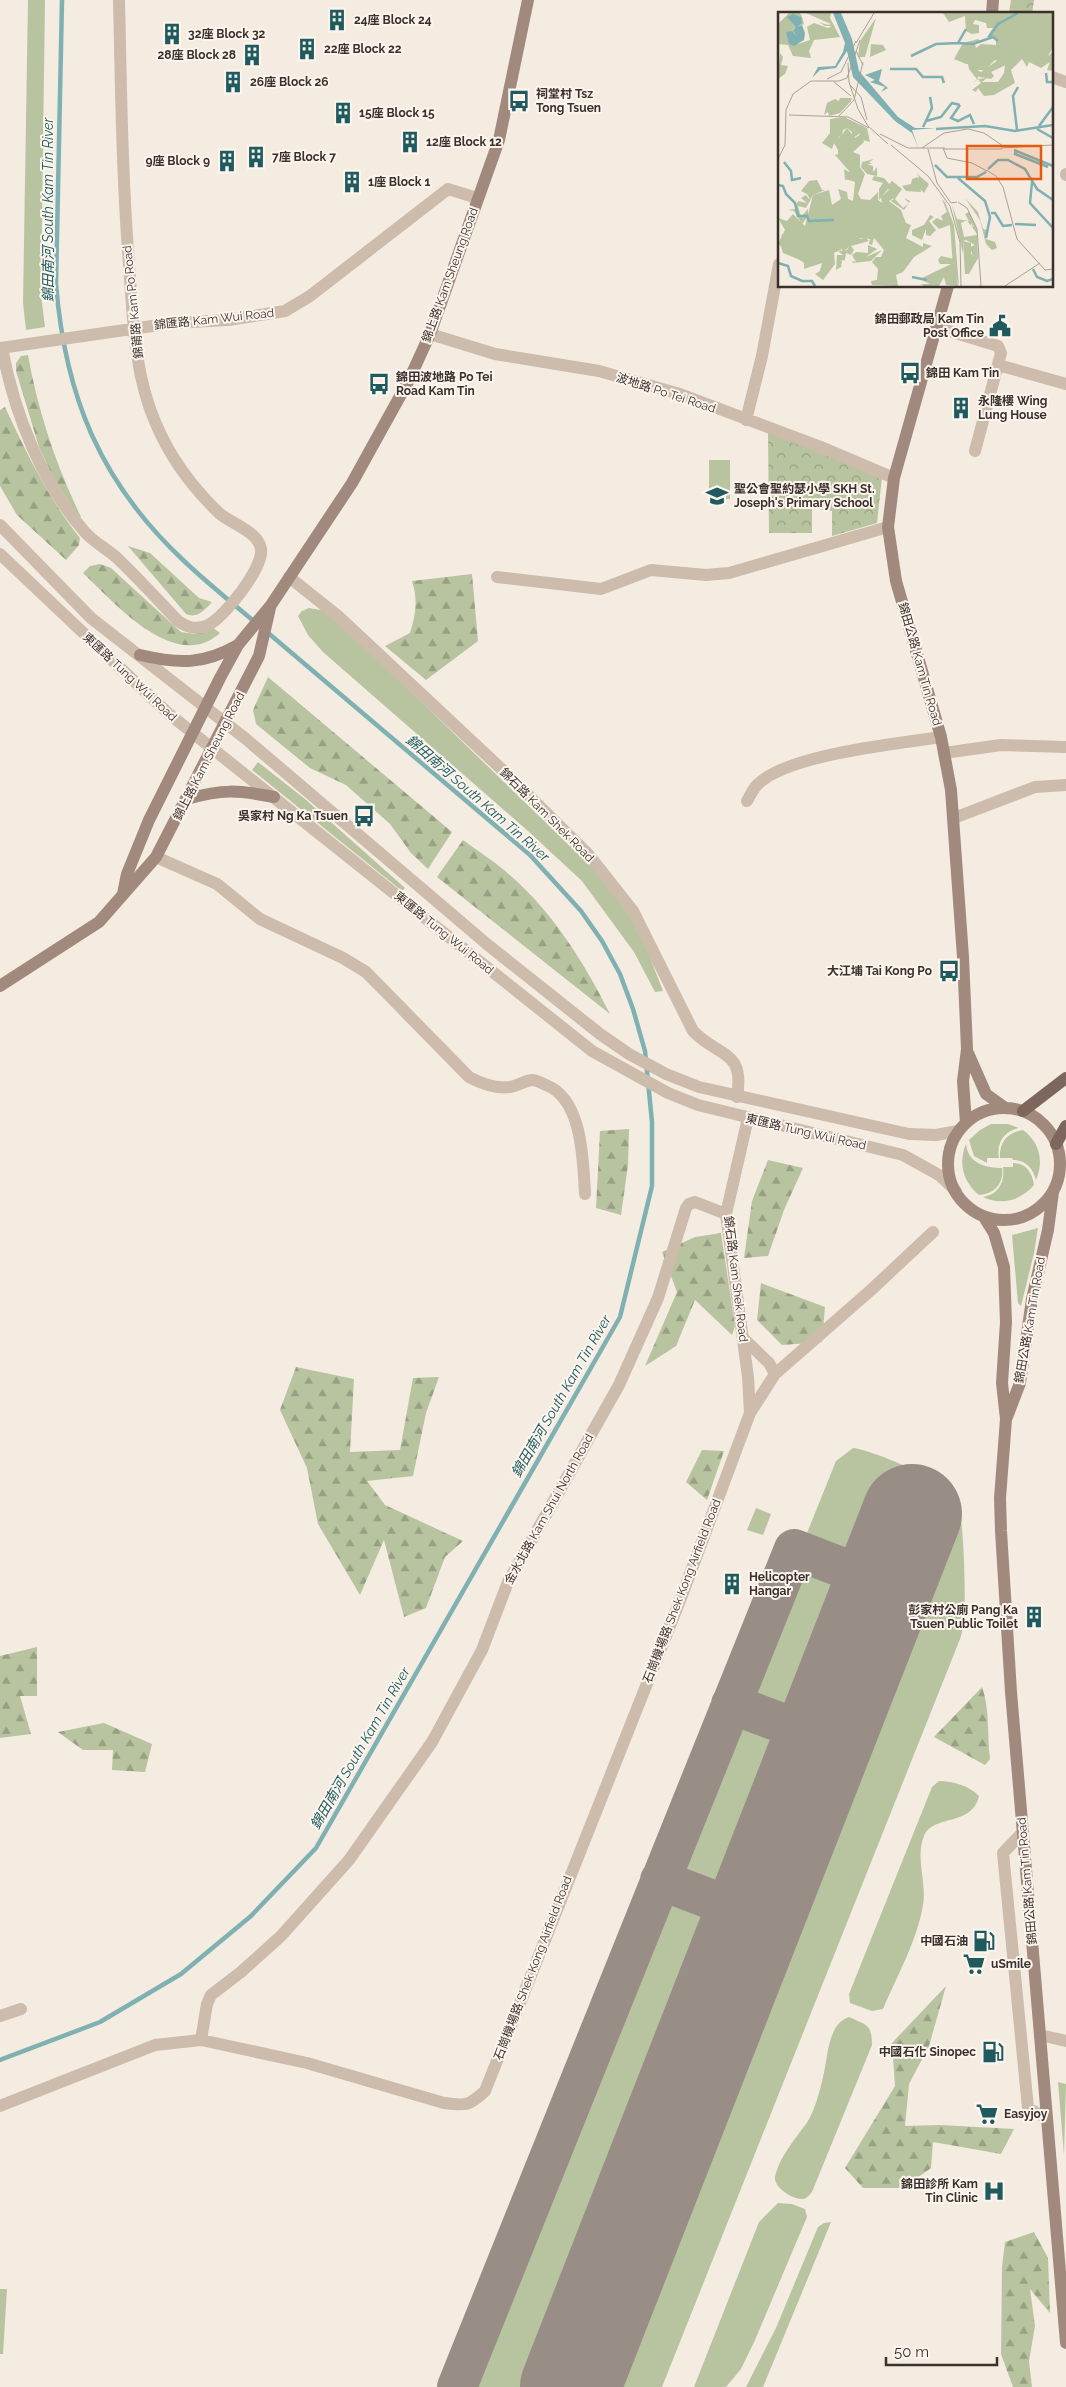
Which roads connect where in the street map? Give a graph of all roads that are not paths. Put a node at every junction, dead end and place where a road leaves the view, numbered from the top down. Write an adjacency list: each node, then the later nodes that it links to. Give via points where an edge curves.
1 (119, 0): 9 (street, 錦莆路 Kam Po Road, via 122,170)
2 (528, 0): 5 (main road, 錦上路 Kam Sheung Road, via 499,140)
3 (1054, 78): 4 (street)
4 (1066, 82)
5 (477, 198): 9 (street, 錦匯路 Kam Wui Road, via 448,189 310,296 285,311); 10 (main road, 錦上路 Kam Sheung Road)
6 (778, 269): 14 (street)
7 (947, 288): 8 (main road, 錦田公路 Kam Tin Road)
8 (936, 327): 12 (street, via 998,346 1001,353); 16 (main road, 錦田公路 Kam Tin Road)
9 (133, 329): 11 (street, 錦匯路 Kam Wui Road); 11 (street, 錦莆路 Kam Po Road, via 147,401 164,442 188,478 220,514 256,538 260,546 262,555 251,578 220,616 206,626 187,627 178,621 116,556 85,533 60,497 35,451 10,384)
10 (430, 334): 14 (street, 波地路 Po Tei Road, via 495,354 599,371 680,394); 20 (main road, 錦上路 Kam Sheung Road, via 409,380 352,483)
11 (1, 348)
12 (998, 365): 13 (street); 15 (street)
13 (1066, 384)
14 (746, 420): 16 (street, 波地路 Po Tei Road)
15 (975, 451)
16 (894, 478): 18 (main road, 錦田公路 Kam Tin Road)
17 (0, 525): 24 (street, 東匯路 Tung Wui Road, via 91,618)
18 (888, 527): 21 (street, via 729,573 706,575 651,570 601,589); 28 (main road, 錦田公路 Kam Tin Road, via 896,581)
19 (0, 554): 27 (street, 東匯路 Tung Wui Road)
20 (289, 577): 22 (main road, 錦上路 Kam Sheung Road); 42 (street, 錦石路 Kam Shek Road, via 338,616 588,854 633,911 693,1031 731,1058 737,1068)
21 (497, 577)
22 (274, 600): 23 (main road, 錦上路 Kam Sheung Road); 26 (main road, 錦上路 Kam Sheung Road, via 259,656)
23 (238, 645): 24 (main road, via 219,656 190,662); 25 (main road, 錦上路 Kam Sheung Road)
24 (140, 655): 25 (street, 東匯路 Tung Wui Road)
25 (205, 707): 26 (street, 東匯路 Tung Wui Road); 27 (main road, 錦上路 Kam Sheung Road)
26 (226, 723): 30 (main road, 錦上路 Kam Sheung Road); 42 (street, 東匯路 Tung Wui Road, via 440,905 600,1034 666,1074)
27 (192, 733): 30 (street, 東匯路 Tung Wui Road); 38 (main road, 錦上路 Kam Sheung Road, via 149,820 127,874)
28 (941, 737): 31 (main road, 錦田公路 Kam Tin Road); 35 (street, via 823,756 781,770 757,784)
29 (1066, 746): 31 (street, via 1000,745)
30 (213, 749): 33 (street, 東匯路 Tung Wui Road); 34 (main road, 錦上路 Kam Sheung Road)
31 (944, 753): 36 (main road, 錦田公路 Kam Tin Road)
32 (1066, 785): 36 (street, via 1035,787)
33 (274, 797): 34 (main road, via 225,790); 45 (street, 東匯路 Tung Wui Road, via 592,1051 637,1078 698,1105)
34 (187, 799): 37 (main road, 錦上路 Kam Sheung Road)
35 (747, 801)
36 (954, 818): 40 (main road, 錦田公路 Kam Tin Road)
37 (156, 857): 38 (main road, 錦上路 Kam Sheung Road); 51 (street, via 217,884 260,919 366,972 470,1077 482,1084 510,1087 533,1080 550,1086 562,1096 575,1119 581,1145)
38 (123, 894): 39 (main road, 錦上路 Kam Sheung Road, via 99,922)
39 (0, 986)
40 (967, 1049): 43 (main road, 錦田公路 Kam Tin Road, via 986,1094); 47 (main road, 錦田公路 Kam Tin Road)
41 (1066, 1078): 44 (main road)
42 (737, 1097): 47 (street, 東匯路 Tung Wui Road, via 909,1134 936,1135)
43 (1004, 1107): 44 (main road, 錦田公路 Kam Tin Road); 47 (main road, 錦田公路 Kam Tin Road, via 989,1109)
44 (1023, 1111): 48 (main road, 錦田公路 Kam Tin Road, via 1043,1124)
45 (748, 1118): 49 (street, 東匯路 Tung Wui Road, via 903,1155 939,1175); 52 (street, 錦石路 Kam Shek Road)
46 (1066, 1126): 48 (main road)
47 (962, 1127): 49 (main road, 錦田公路 Kam Tin Road, via 948,1155 950,1180)
48 (1056, 1144): 50 (main road, 錦田公路 Kam Tin Road, via 1060,1167)
49 (956, 1191): 53 (main road, 錦田公路 Kam Tin Road, via 964,1203)
50 (1053, 1191): 53 (main road, 錦田公路 Kam Tin Road, via 1033,1212 1019,1218 996,1220); 58 (main road, 錦田公路 Kam Tin Road, via 1020,1383)
51 (585, 1194)
52 (726, 1214): 55 (street, 錦石路 Kam Shek Road); 63 (street, 金水北路 Kam Shui North Road, via 695,1202 686,1208 658,1298 619,1385 508,1582 482,1650 432,1742 349,1860 281,1936 212,1995 206,2004)
53 (984, 1217): 58 (main road, 錦田公路 Kam Tin Road, via 997,1241 1004,1267 1006,1322 1002,1382)
54 (933, 1232): 56 (street, 石崗機場路 Shek Kong Airfield Road)
55 (743, 1338): 56 (street, via 769,1363); 57 (street, 錦石路 Kam Shek Road)
56 (775, 1374): 57 (street, 石崗機場路 Shek Kong Airfield Road)
57 (750, 1413): 63 (street, 石崗機場路 Shek Kong Airfield Road, via 681,1598 485,2091 463,2106 444,2103 307,2063)
58 (1006, 1419): 59 (main road, 錦田公路 Kam Tin Road, via 1000,1531)
59 (1023, 1832): 62 (main road, 錦田公路 Kam Tin Road); 66 (street, via 1003,1853 1028,2108)
60 (21, 2009): 61 (street)
61 (0, 2016)
62 (1040, 2035): 64 (street); 66 (main road, 錦田公路 Kam Tin Road)
63 (201, 2040): 65 (street, 石崗機場路 Shek Kong Airfield Road, via 156,2045)
64 (1066, 2041)
65 (0, 2106)
66 (1046, 2118): 67 (main road, 錦田公路 Kam Tin Road)
67 (1066, 2343)

